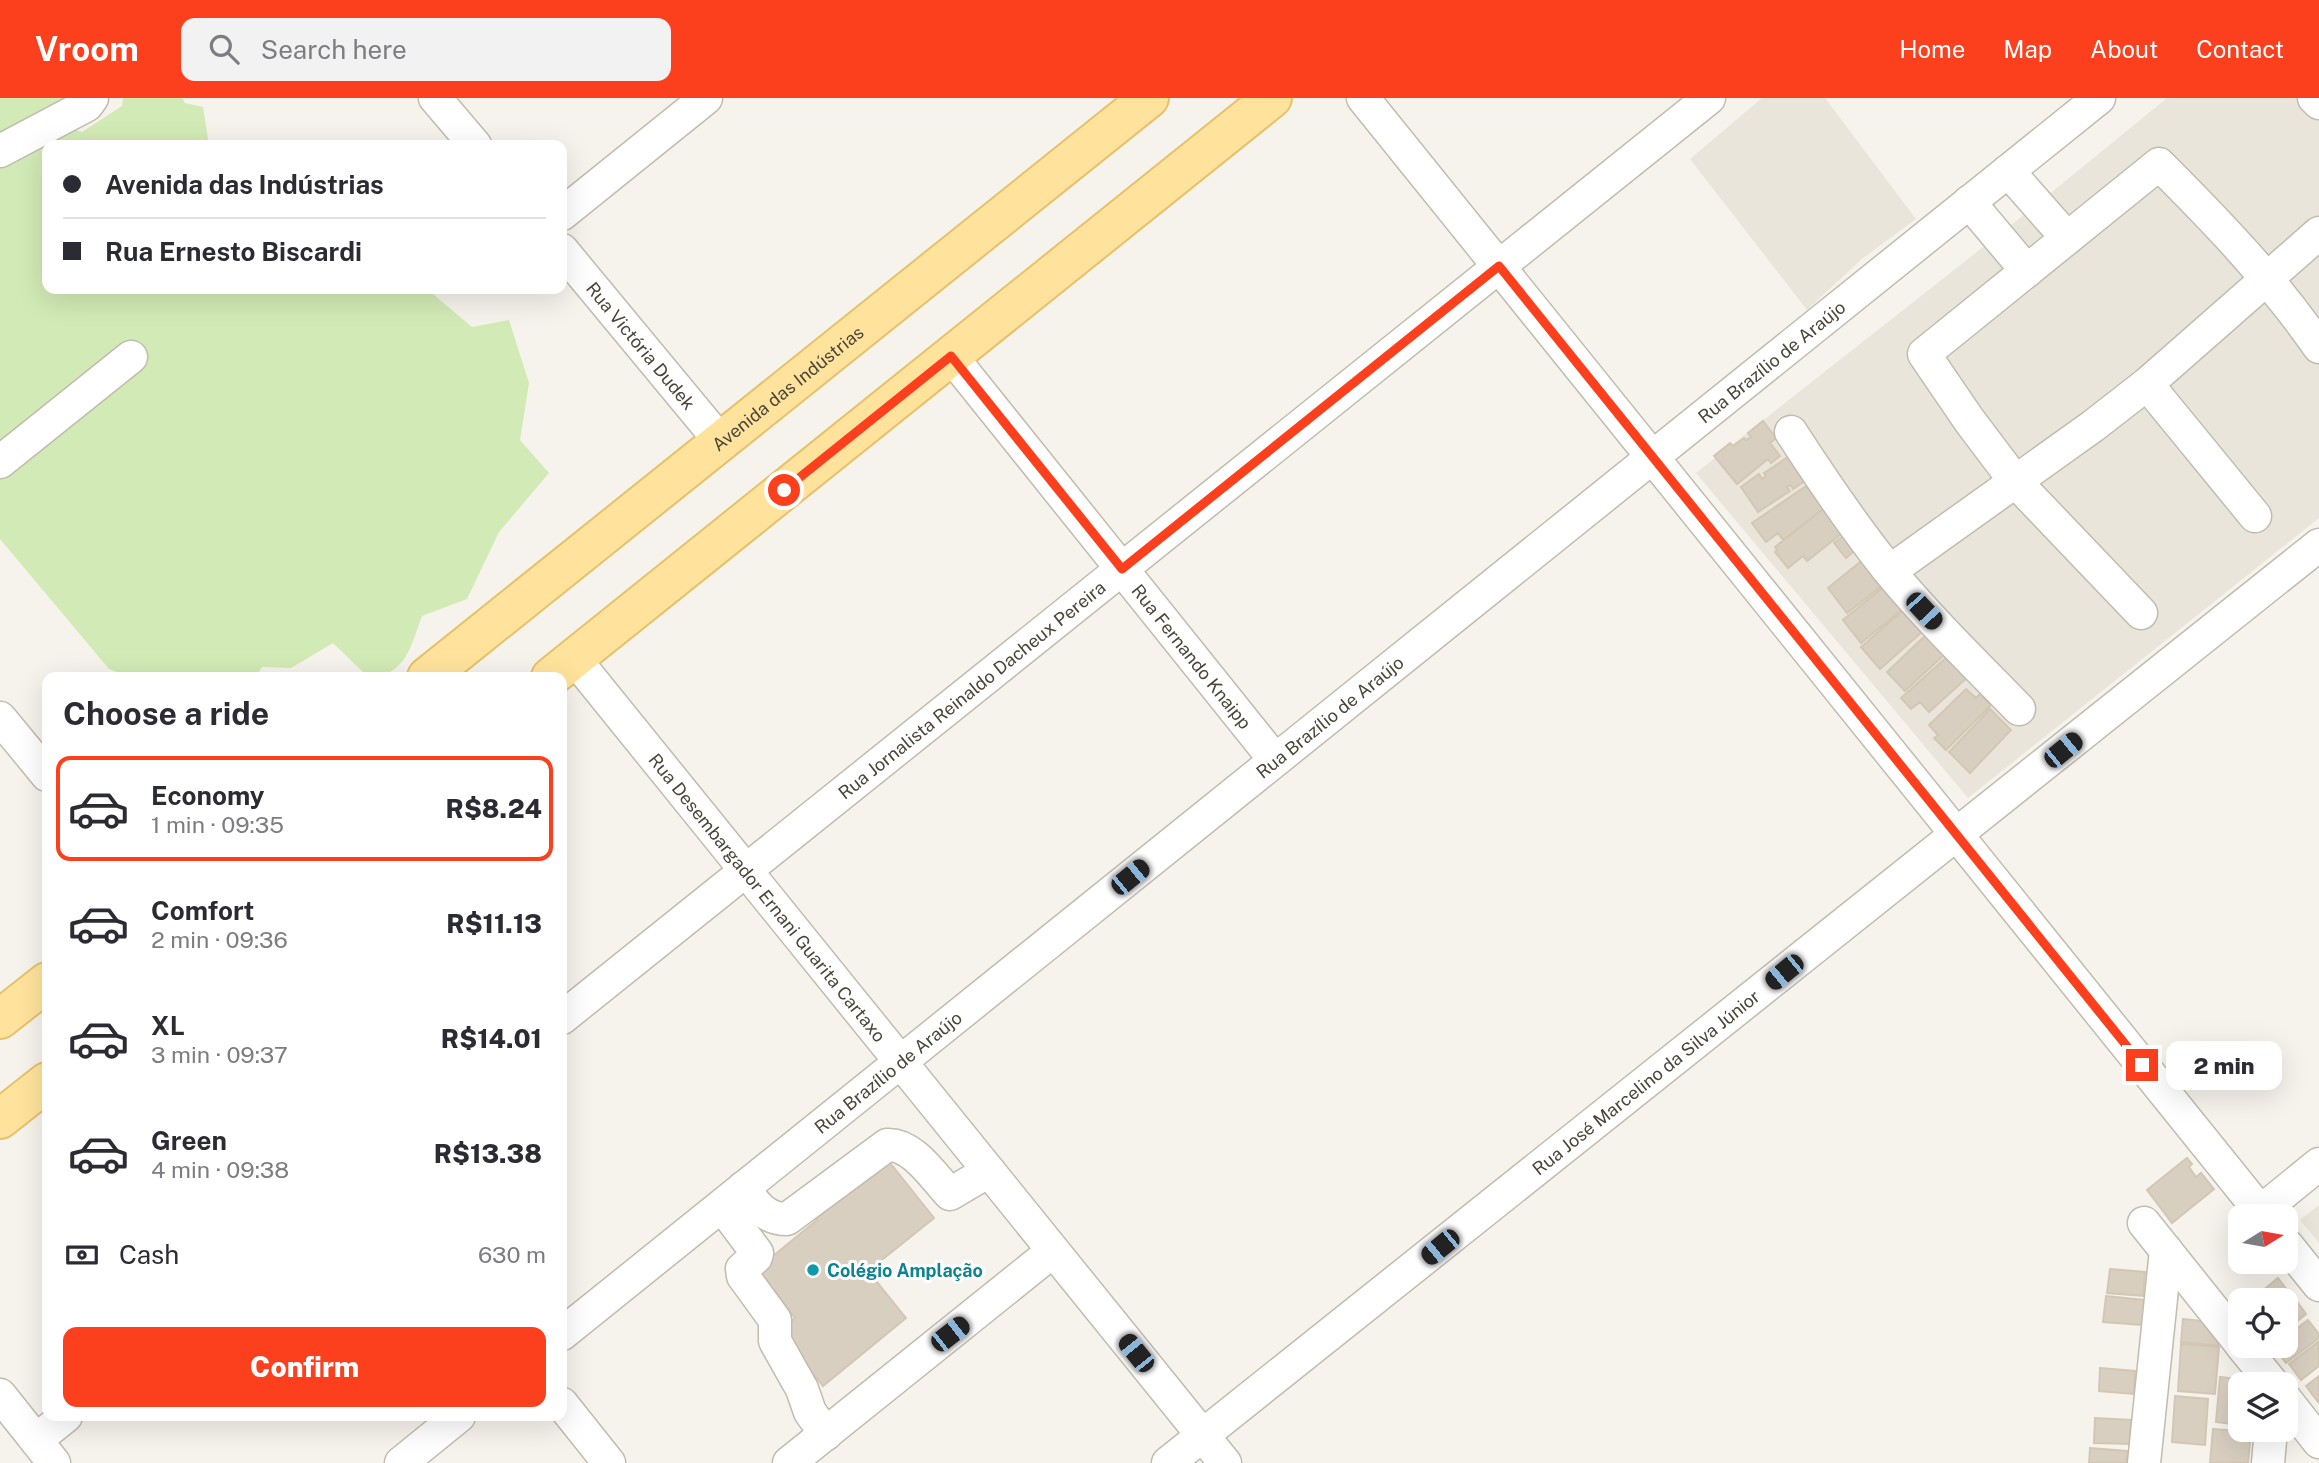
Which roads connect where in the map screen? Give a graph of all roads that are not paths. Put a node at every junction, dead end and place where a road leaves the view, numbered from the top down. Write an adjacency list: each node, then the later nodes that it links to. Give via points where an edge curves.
1 (92, 98): 12 (street, via 87,105)
2 (436, 98): 11 (street)
3 (706, 98): 15 (street)
4 (1149, 98): 27 (main road, Avenida das Indústrias)
5 (1272, 98): 23 (main road)
6 (1363, 98): 19 (street)
7 (1709, 98): 19 (street, Rua Jornalista Reinaldo Dacheux Pereira)
8 (2099, 98): 13 (street, Rua Brazílio de Araújo)
9 (2314, 98): 10 (street)
10 (2319, 103)
11 (471, 140)
12 (0, 151)
13 (2008, 171): 14 (street, Rua Brazílio de Araújo); 17 (street)
14 (1969, 202): 20 (street); 28 (street, Rua Brazílio de Araújo)
15 (567, 210)
16 (2319, 233): 21 (street)
17 (2067, 239): 20 (street); 21 (street, via 2159,164)
18 (567, 256): 27 (street, Rua Victória Dudek)
19 (1499, 266): 28 (street); 33 (street, Rua Jornalista Reinaldo Dacheux Pereira)
20 (2027, 271): 30 (street, via 1924,354)
21 (2269, 279): 22 (street); 25 (street)
22 (2319, 347)
23 (951, 356): 33 (street, Rua Fernando Knaipp); 36 (main road)
24 (131, 357): 29 (street)
25 (2147, 384): 30 (street); 31 (street)
26 (1791, 432): 34 (street)
27 (720, 442): 37 (main road, Avenida das Indústrias)
28 (1652, 457): 41 (street, Rua Brazílio de Araújo); 43 (street)
29 (0, 462)
30 (2015, 481): 34 (street); 35 (street)
31 (2255, 516)
32 (2319, 545): 43 (street, Rua José Marcelino da Silva Júnior)
33 (1122, 569): 41 (street, Rua Fernando Knaipp); 44 (street, Rua Jornalista Reinaldo Dacheux Pereira)
34 (1890, 571): 39 (street)
35 (2141, 613)
36 (562, 668)
37 (433, 672)
38 (567, 673): 44 (street, Rua Desembargador Ernani Guarita Cartaxo)
39 (2018, 709)
40 (0, 718): 42 (street)
41 (1275, 760): 48 (street, Rua Brazílio de Araújo)
42 (42, 769)
43 (1957, 835): 52 (street); 69 (street, Rua José Marcelino da Silva Júnior)
44 (746, 870): 46 (street, Rua Jornalista Reinaldo Dacheux Pereira); 48 (street, Rua Desembargador Ernani Guarita Cartaxo)
45 (42, 986): 47 (main road)
46 (567, 1014)
47 (0, 1019)
48 (900, 1061): 50 (street, Rua Desembargador Ernani Guarita Cartaxo); 51 (street, Rua Brazílio de Araújo)
49 (2319, 1164): 53 (street)
50 (989, 1171): 51 (street, via 950,1194 907,1149 896,1144 887,1145 787,1219 774,1219); 56 (street, Rua Desembargador Ernani Guarita Cartaxo)
51 (732, 1197): 60 (street, Rua Brazílio de Araújo); 68 (street, via 757,1253 742,1269 743,1276 775,1320 775,1341)
52 (2254, 1204)
53 (2273, 1204)
54 (2144, 1223): 55 (street)
55 (2166, 1250): 59 (street); 78 (street)
56 (1053, 1251): 68 (street); 69 (street, Rua Desembargador Ernani Guarita Cartaxo)
57 (2298, 1259): 58 (street)
58 (2319, 1285)
59 (2228, 1328)
60 (567, 1330)
61 (2252, 1358): 62 (street)
62 (2263, 1372)
63 (0, 1395): 72 (street)
64 (567, 1411): 74 (street)
65 (2298, 1415): 71 (street)
66 (63, 1421): 72 (street)
67 (453, 1421): 73 (street)
68 (826, 1434): 75 (street)
69 (1202, 1435): 76 (street, Rua José Marcelino da Silva Júnior); 77 (street, Rua Desembargador Ernani Guarita Cartaxo)
70 (2270, 1442): 79 (street)
71 (2319, 1442)
72 (45, 1452)
73 (401, 1463)
74 (609, 1463)
75 (789, 1463)
76 (1168, 1463)
77 (1225, 1463)
78 (2144, 1463)
79 (2268, 1463)

